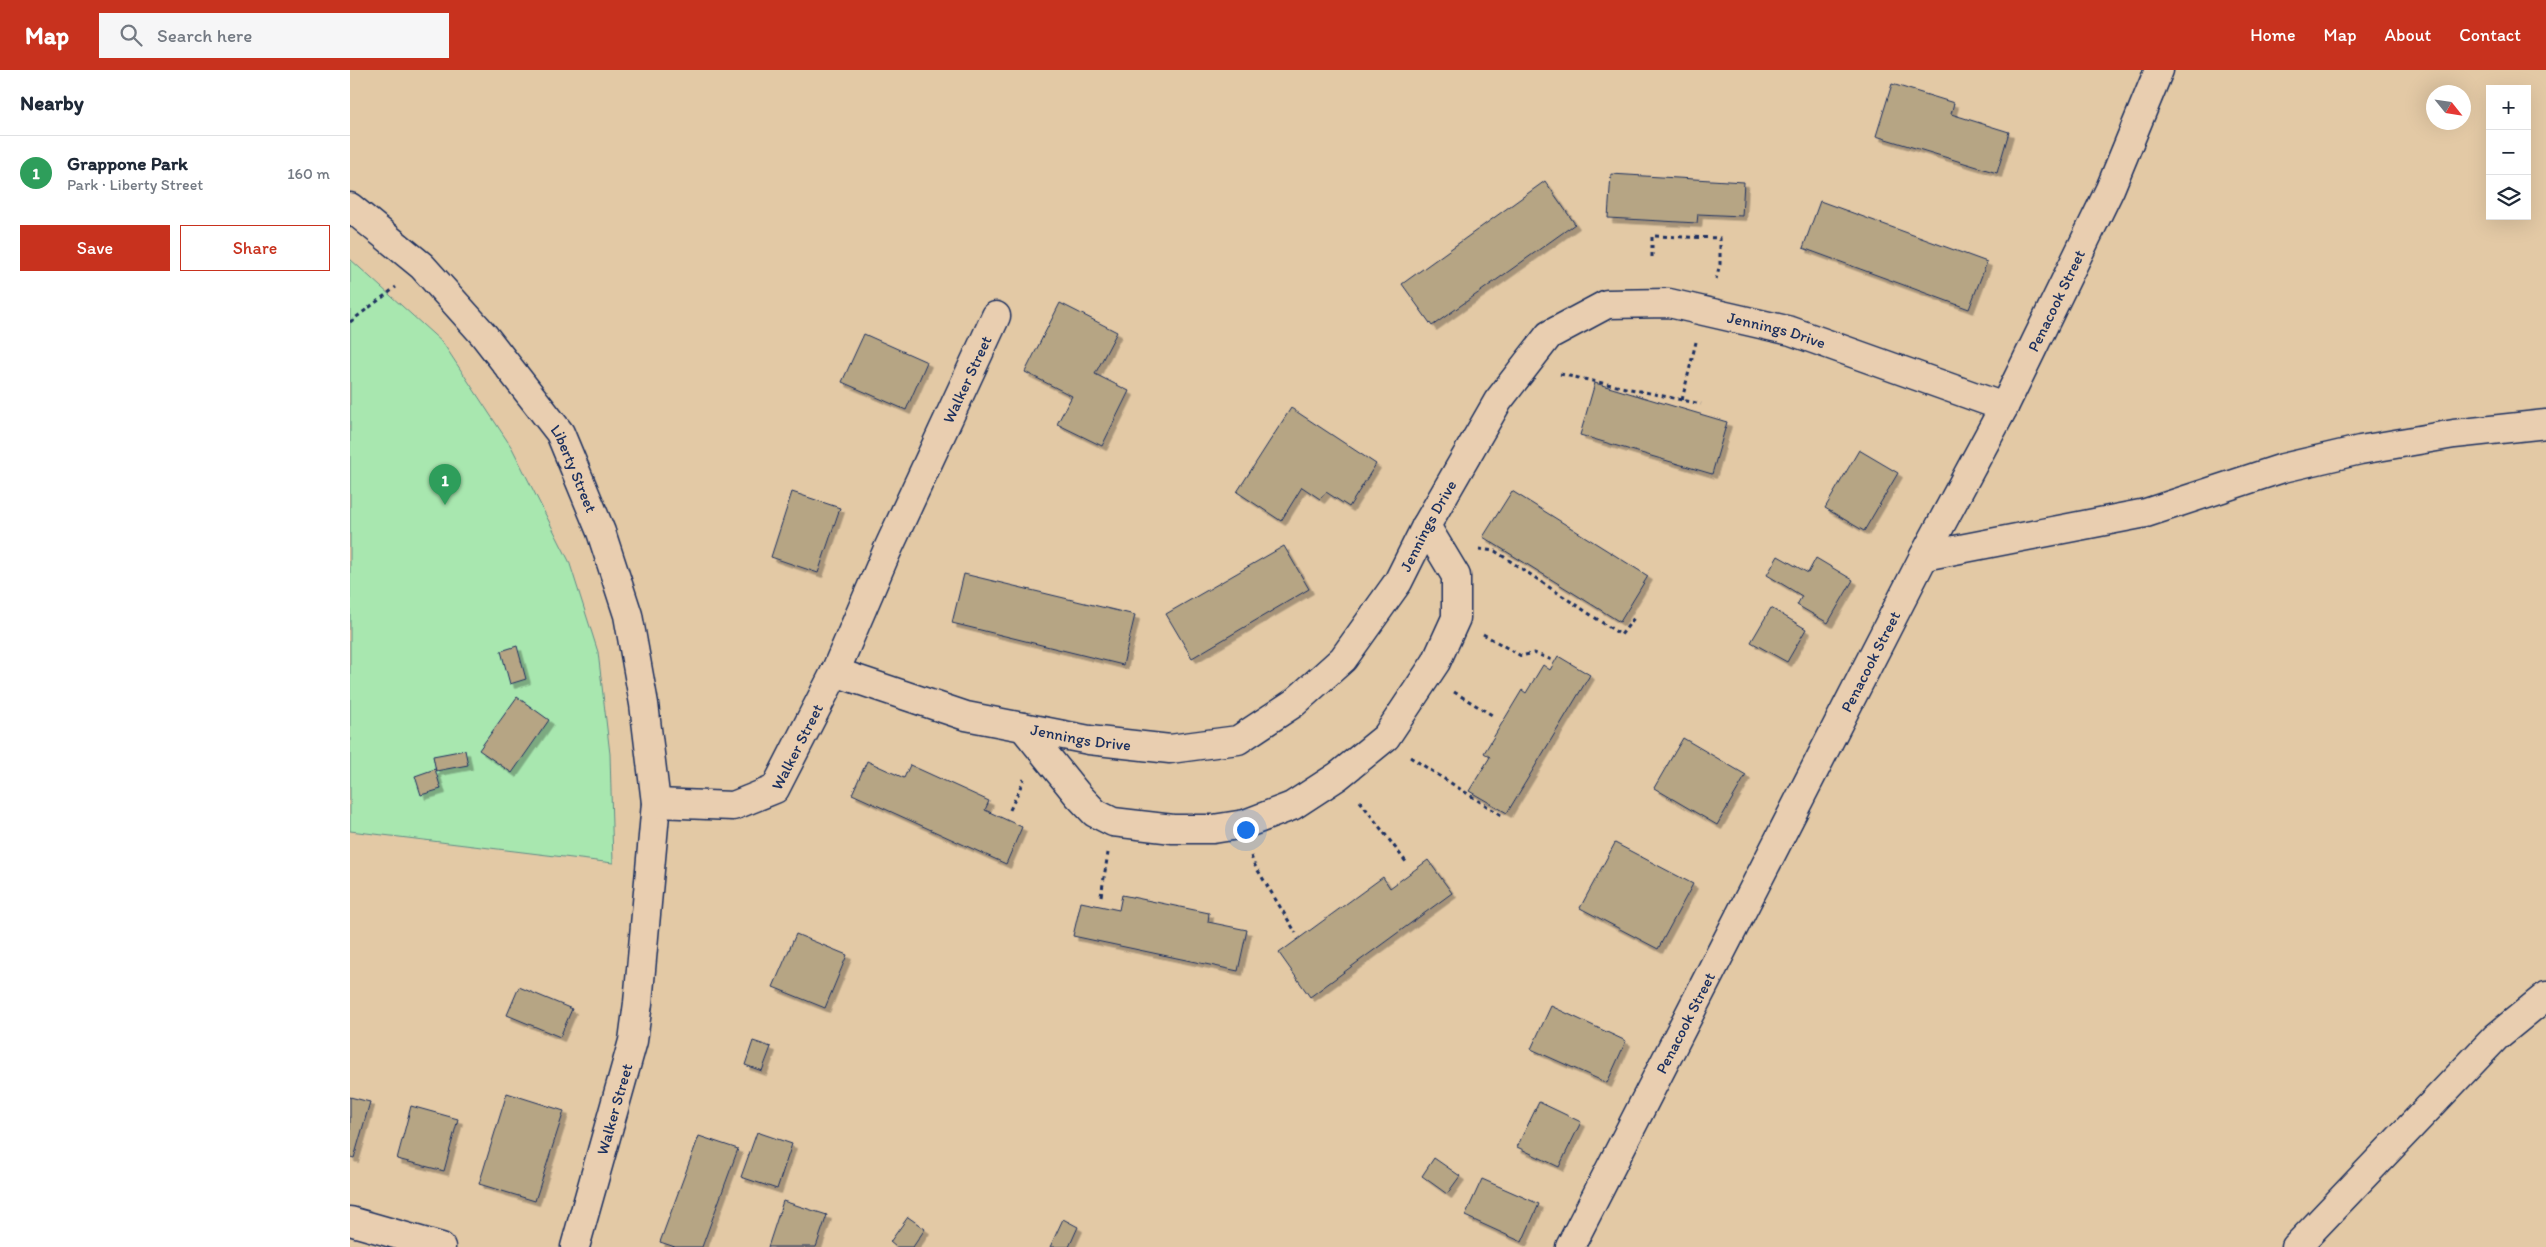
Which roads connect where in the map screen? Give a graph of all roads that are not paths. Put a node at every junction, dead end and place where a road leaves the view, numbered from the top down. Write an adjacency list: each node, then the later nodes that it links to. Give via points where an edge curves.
1 (2159, 70): 4 (street, Penacook Street, via 2110,189)
2 (350, 207): 10 (street, Liberty Street, via 422,266 483,334 560,433 601,532 628,615 644,704)
3 (996, 316): 8 (street, Walker Street)
4 (2004, 407): 6 (street, Jennings Drive, via 1790,331 1669,303 1607,304 1549,335 1498,401); 7 (street, Penacook Street)
5 (2546, 424): 7 (street, via 2454,434 2360,450 2283,468 2146,513)
6 (1426, 526): 9 (street, Jennings Drive, via 1398,582 1343,659 1294,702 1238,740 1170,749 1089,740); 9 (street, via 1456,576 1456,618 1436,662 1386,736 1338,776 1292,806 1241,825 1213,830 1113,822 1095,813 1076,794)
7 (1924, 556): 15 (street, Penacook Street)
8 (834, 672): 9 (street, Jennings Drive, via 966,716); 10 (street, Walker Street, via 775,789 733,806)
9 (1023, 727)
10 (656, 803): 14 (street, Walker Street, via 633,1041)
11 (2546, 996): 16 (street, via 2496,1037)
12 (350, 1221): 13 (street)
13 (442, 1247)
14 (575, 1247)
15 (1570, 1247)
16 (2296, 1247)

